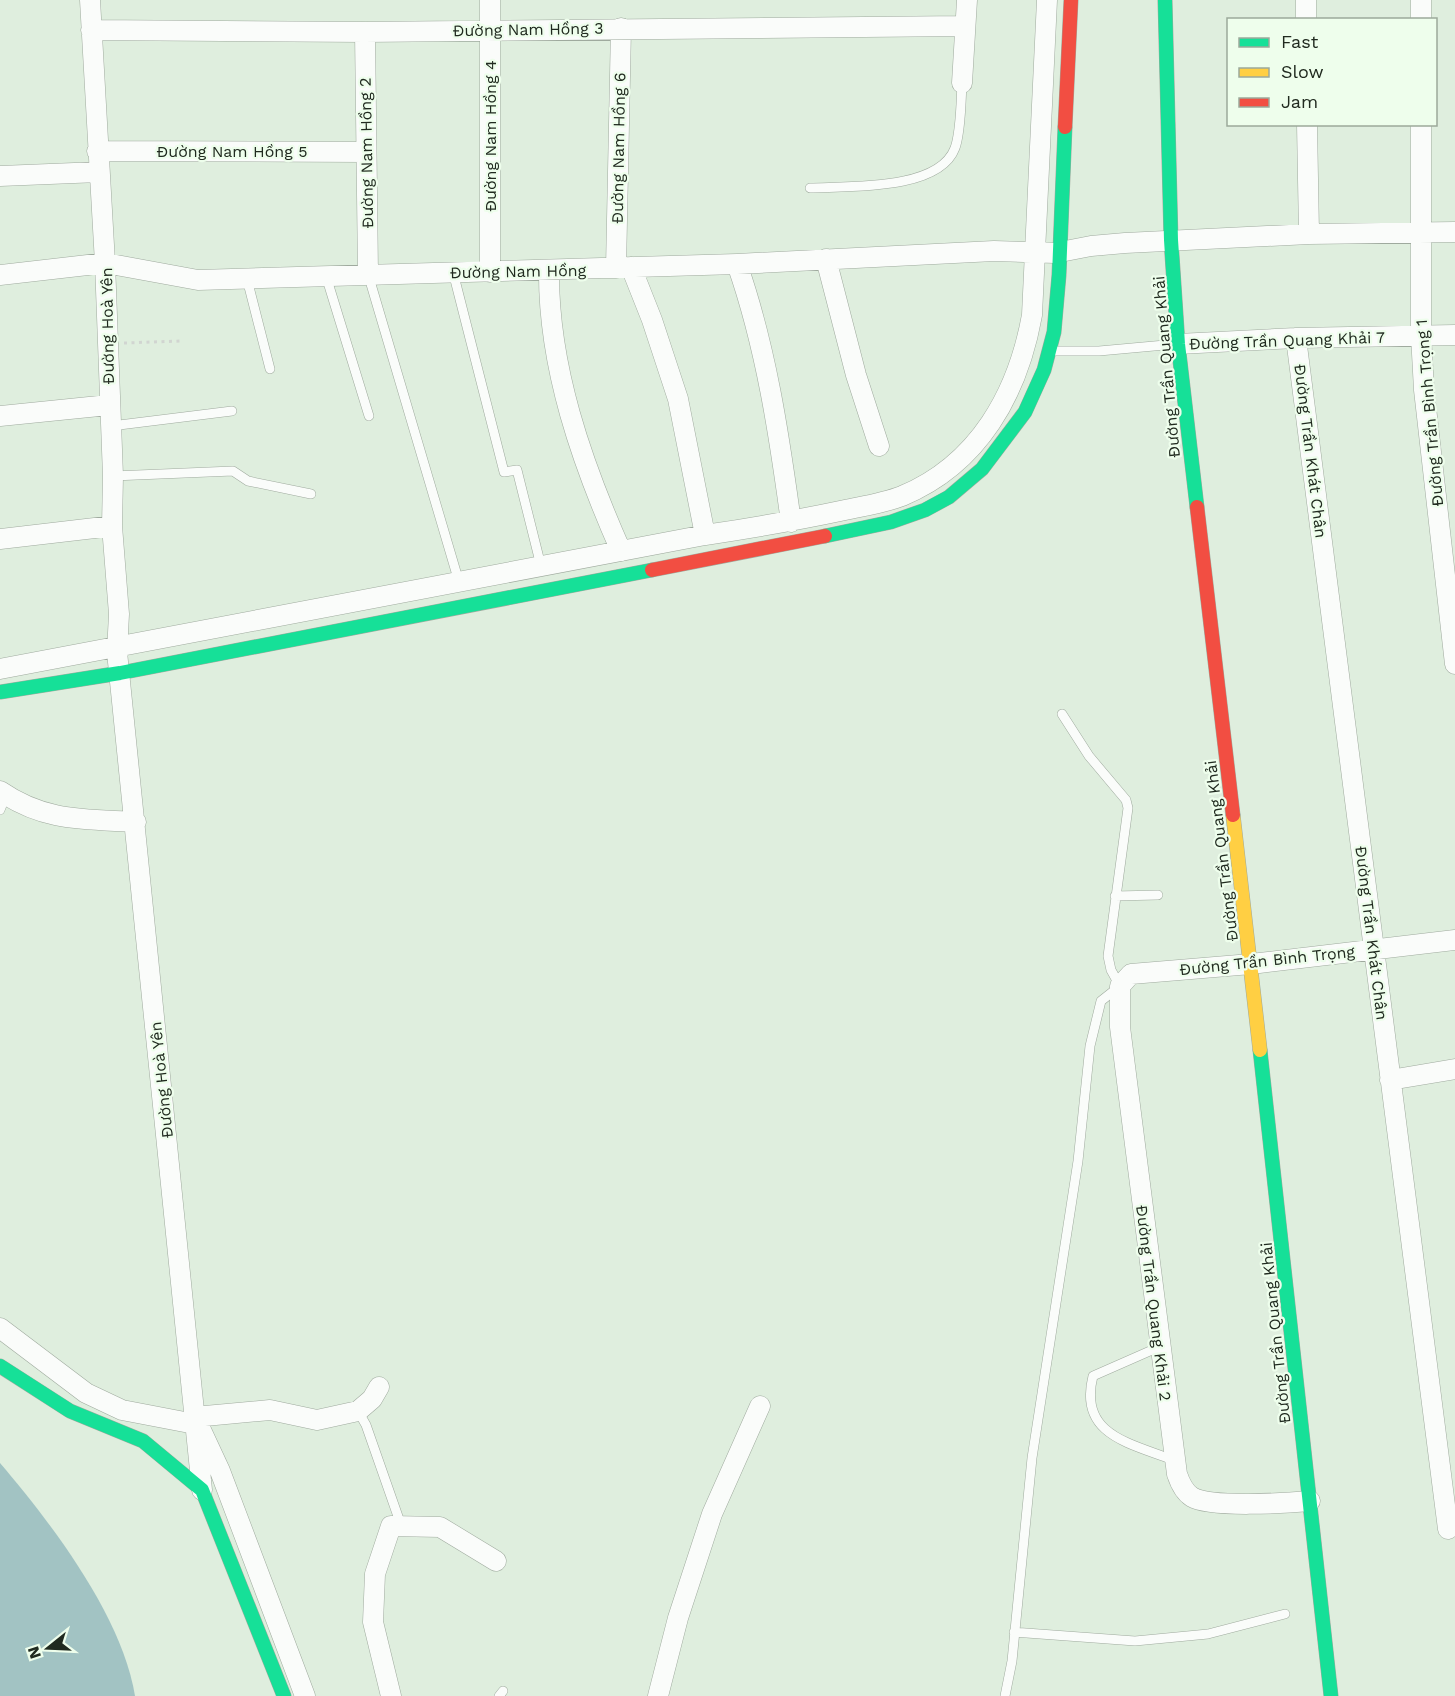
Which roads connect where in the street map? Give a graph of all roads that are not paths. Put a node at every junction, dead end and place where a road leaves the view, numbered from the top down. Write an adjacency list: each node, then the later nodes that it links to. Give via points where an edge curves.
1 (90, 0): 14 (street, Đường Hoà Yên)
2 (490, 0): 13 (street, Đường Nam Hồng 4)
3 (967, 0): 11 (street)
4 (1047, 0): 28 (street)
5 (1071, 0): 28 (street)
6 (1165, 0): 27 (street, Đường Trần Quang Khải)
7 (1306, 0): 9 (street)
8 (1421, 0): 10 (street)
9 (1306, 18)
10 (1421, 18)
11 (965, 26): 12 (street, Đường Nam Hồng 3); 16 (street)
12 (621, 28): 13 (street, Đường Nam Hồng 3); 32 (street, Đường Nam Hồng 6)
13 (490, 29): 15 (street, Đường Nam Hồng 3); 35 (street, Đường Nam Hồng 4)
14 (91, 30): 15 (street, Đường Nam Hồng 3); 19 (street, Đường Hoà Yên)
15 (364, 32): 20 (street, Đường Nam Hồng 2)
16 (962, 83): 23 (lane, via 955,148 945,162 928,174 889,185)
17 (1307, 126): 26 (street)
18 (1421, 126): 24 (street, Đường Trần Bình Trọng 1)
19 (98, 151): 20 (street, Đường Nam Hồng 5); 21 (street, Đường Hoà Yên)
20 (366, 152): 36 (street, Đường Nam Hồng 2)
21 (99, 172): 22 (street); 30 (street, Đường Hoà Yên)
22 (0, 176)
23 (810, 188)
24 (1420, 232): 25 (street, Đường Nam Hồng); 26 (street, Đường Nam Hồng); 40 (street, Đường Trần Bình Trọng 1)
25 (1455, 232)
26 (1308, 234): 27 (street, Đường Nam Hồng)
27 (1171, 240): 28 (street, Đường Nam Hồng); 43 (street, Đường Trần Quang Khải)
28 (1046, 253): 29 (street, Đường Nam Hồng, via 994,251); 44 (street, via 1032,315)
29 (826, 259): 31 (street, Đường Nam Hồng); 51 (street, via 841,323)
30 (105, 263): 37 (street, Đường Nam Hồng); 39 (street, Đường Nam Hồng, via 198,280); 46 (street, Đường Hoà Yên)
31 (737, 264): 32 (street, Đường Nam Hồng); 54 (street, via 763,355)
32 (624, 268): 33 (street, Đường Nam Hồng); 56 (street, via 652,321 678,399)
33 (549, 270): 35 (street, Đường Nam Hồng); 58 (street, via 556,352 565,395 599,502)
34 (453, 272): 35 (street, Đường Nam Hồng); 36 (street, Đường Nam Hồng); 59 (lane, via 504,472 517,470)
35 (490, 272)
36 (368, 274): 38 (street, Đường Nam Hồng); 60 (lane)
37 (0, 275)
38 (326, 276): 39 (street, Đường Nam Hồng); 49 (lane)
39 (247, 279): 45 (lane)
40 (1421, 335): 41 (street, Đường Trần Quang Khải 7); 42 (street, Đường Trần Quang Khải 7); 61 (street, Đường Trần Bình Trọng 1, via 1427,421)
41 (1455, 335)
42 (1296, 338): 43 (street, Đường Trần Quang Khải 7); 72 (street, Đường Trần Khát Chân)
43 (1178, 344): 44 (lane, Đường Trần Quang Khải 7, via 1100,351); 73 (street, Đường Trần Quang Khải)
44 (1038, 350): 54 (street, via 993,422 964,456 930,481 903,495); 62 (street, via 1042,377 1026,411 1000,448 949,497 910,516 847,532 282,639)
45 (270, 369)
46 (109, 405): 48 (street); 50 (street, Đường Hoà Yên)
47 (232, 411): 50 (lane)
48 (0, 416)
49 (369, 416)
50 (111, 426): 52 (street, Đường Hoà Yên)
51 (879, 446)
52 (113, 476): 53 (lane, via 233,471 248,481); 55 (street, Đường Hoà Yên)
53 (311, 494)
54 (791, 522): 56 (street)
55 (112, 526): 57 (street); 62 (street, Đường Hoà Yên, via 119,614)
56 (705, 535): 58 (street)
57 (0, 539)
58 (621, 551): 59 (street)
59 (541, 566): 60 (street)
60 (459, 582): 62 (street)
61 (1452, 619): 63 (street, Đường Trần Bình Trọng 1)
62 (118, 661): 64 (street); 65 (street); 68 (street, Đường Hoà Yên)
63 (1455, 664)
64 (0, 669)
65 (0, 692)
66 (1062, 714): 69 (lane, via 1089,756 1126,800 1127,826)
67 (2, 798): 68 (street, via 58,816)
68 (136, 822): 83 (street, Đường Hoà Yên)
69 (1115, 896): 70 (lane); 74 (lane, via 1108,956)
70 (1158, 896)
71 (1455, 940): 72 (street, Đường Trần Bình Trọng)
72 (1374, 948): 73 (street, Đường Trần Bình Trọng); 76 (street, Đường Trần Khát Chân)
73 (1251, 964): 74 (street, Đường Trần Bình Trọng, via 1131,974); 86 (street, Đường Trần Quang Khải)
74 (1120, 986): 78 (street, Đường Trần Quang Khải 2, via 1120,1027); 91 (lane, via 1101,1000 1090,1046 1078,1161 1032,1458)
75 (1455, 1070): 76 (street)
76 (1390, 1080): 88 (street, Đường Trần Khát Chân)
77 (0, 1328): 83 (street, via 86,1393 122,1410)
78 (1159, 1347): 84 (street, Đường Trần Quang Khải 2); 84 (lane, via 1093,1376 1089,1391 1097,1422 1106,1432)
79 (0, 1366): 85 (street, via 70,1412 143,1441)
80 (379, 1387): 82 (street)
81 (760, 1406): 95 (street, via 712,1514 678,1618)
82 (358, 1411): 83 (street, via 317,1420 270,1410); 87 (lane)
83 (194, 1421): 85 (street, Đường Hoà Yên); 93 (street, via 220,1471)
84 (1173, 1460): 86 (street, Đường Trần Quang Khải 2, via 1182,1487 1193,1498 1217,1502)
85 (202, 1490): 92 (street)
86 (1310, 1501): 97 (street, Đường Trần Quang Khải)
87 (401, 1525): 89 (street, via 440,1527); 94 (street, via 391,1526 375,1574 373,1622)
88 (1448, 1529)
89 (496, 1562)
90 (1285, 1614): 91 (lane, via 1208,1634 1136,1641)
91 (1014, 1632): 96 (lane)
92 (284, 1696)
93 (305, 1696)
94 (391, 1696)
95 (658, 1696)
96 (1005, 1696)
97 (1331, 1696)

